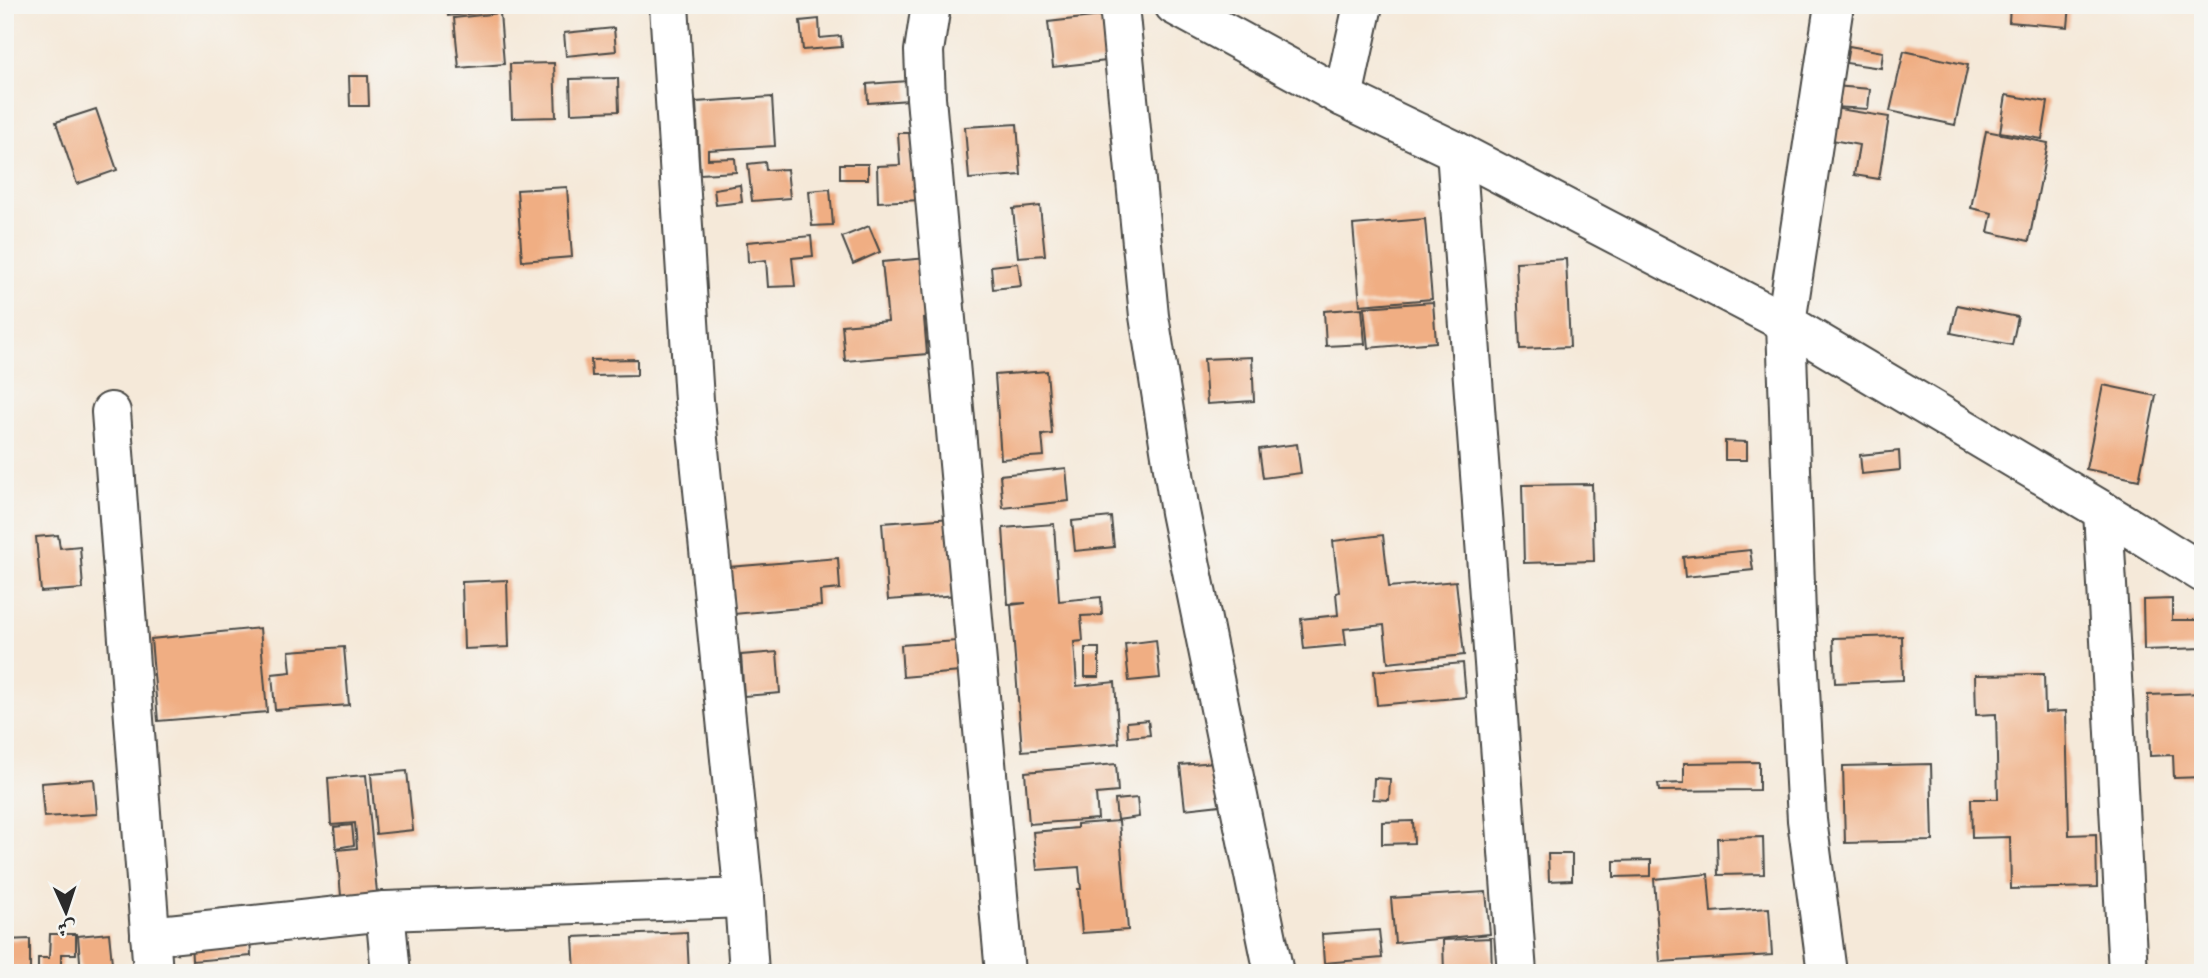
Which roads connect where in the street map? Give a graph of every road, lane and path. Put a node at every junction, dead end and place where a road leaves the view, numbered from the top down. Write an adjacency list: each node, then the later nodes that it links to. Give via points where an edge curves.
1 (669, 5): 13 (street, via 694,400)
2 (931, 5): 18 (street, via 924,51 926,98)
3 (1119, 5): 19 (street, via 1149,316 1178,499)
4 (1174, 5): 7 (street)
5 (1363, 5): 7 (street)
6 (1834, 5): 9 (street)
7 (1343, 97): 8 (street)
8 (1456, 151): 9 (street); 20 (street)
9 (1786, 323): 11 (street); 21 (street, via 1806,807)
10 (111, 412): 15 (street)
11 (2103, 511): 12 (street); 22 (street)
12 (2203, 572)
13 (744, 898): 14 (street); 17 (street)
14 (386, 911): 15 (street); 16 (street)
15 (152, 955)
16 (390, 973)
17 (749, 973)
18 (1005, 973)
19 (1274, 973)
20 (1517, 973)
21 (1826, 973)
22 (2128, 973)

